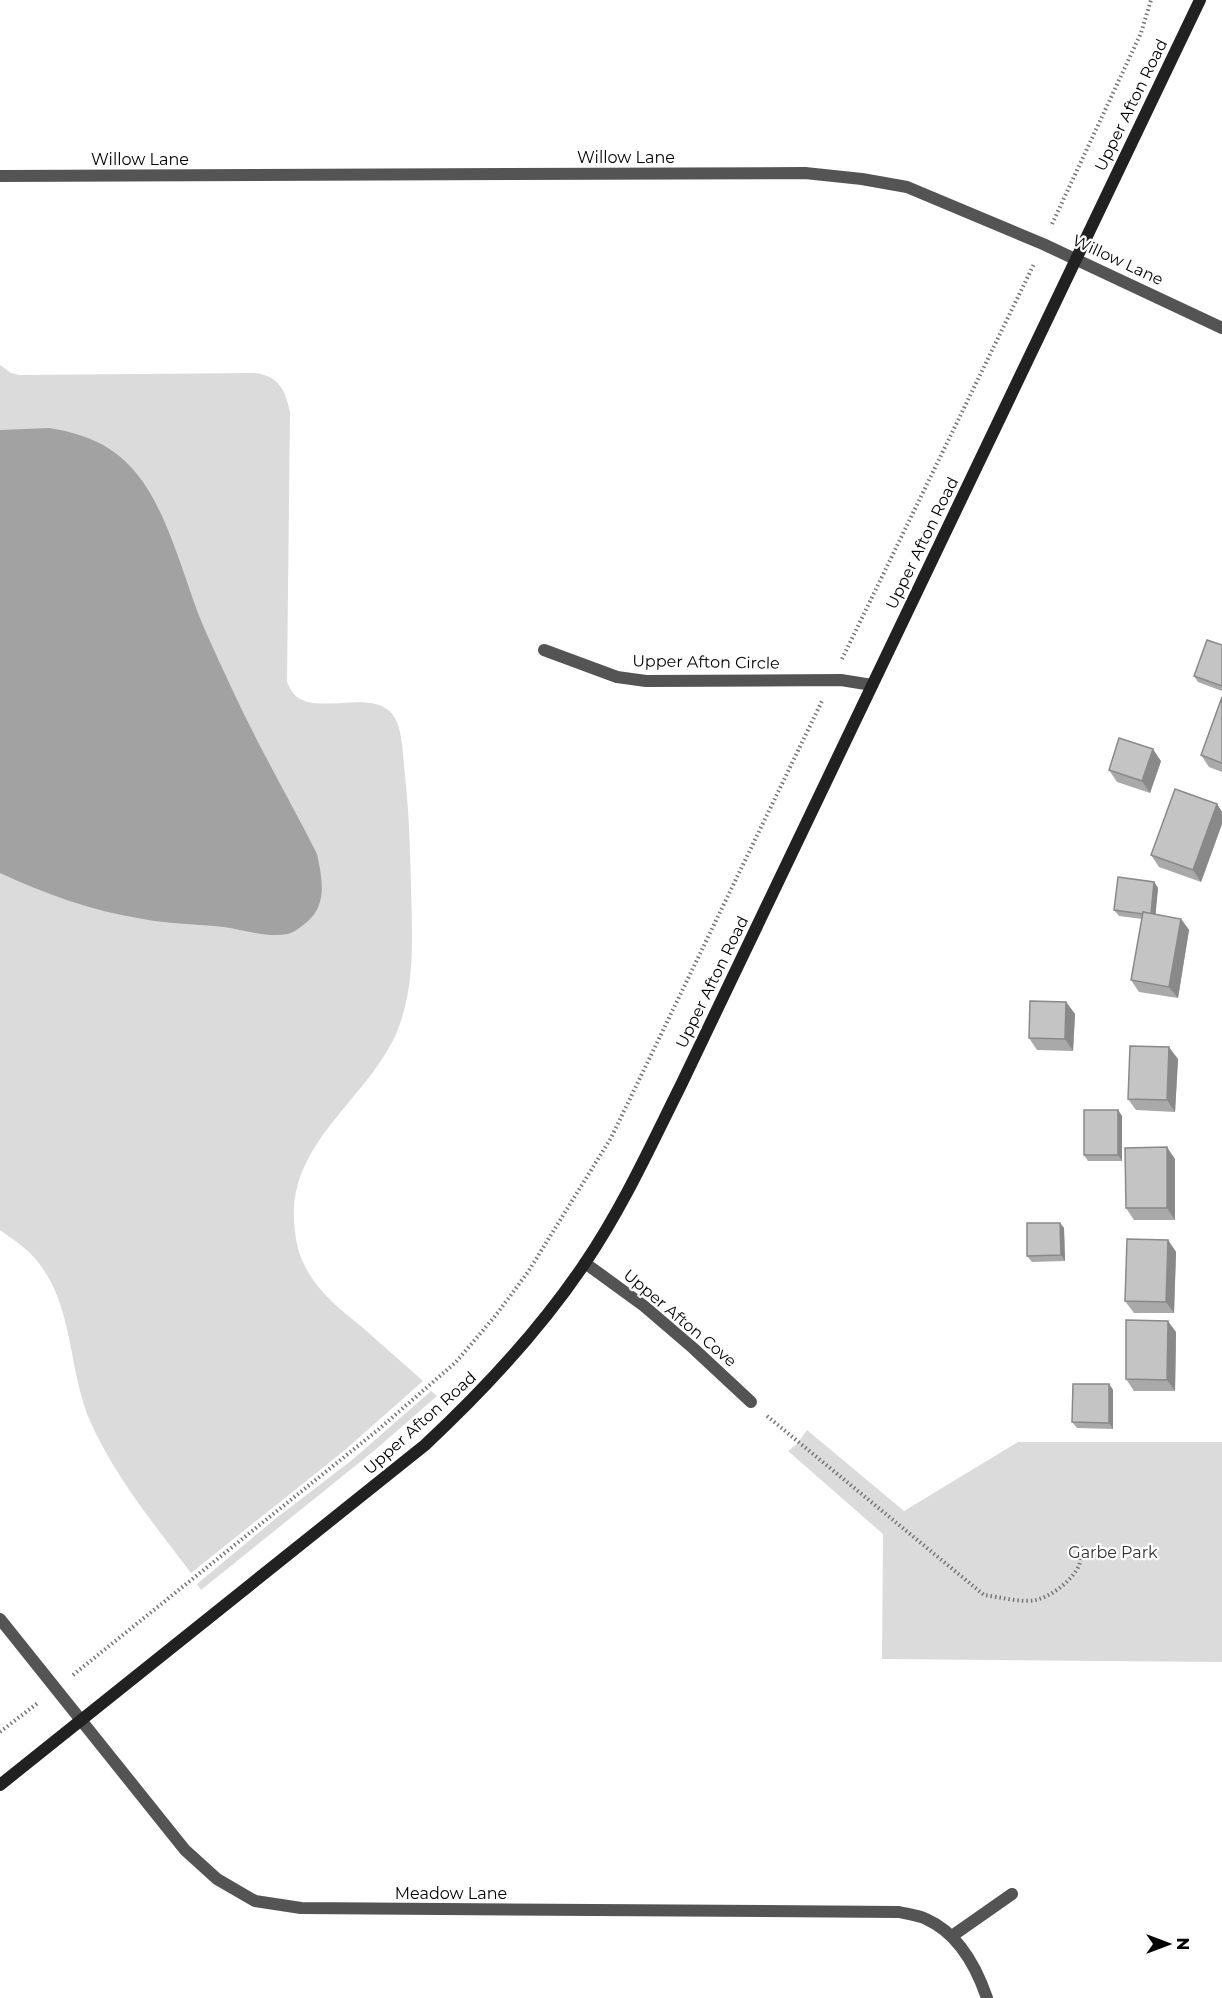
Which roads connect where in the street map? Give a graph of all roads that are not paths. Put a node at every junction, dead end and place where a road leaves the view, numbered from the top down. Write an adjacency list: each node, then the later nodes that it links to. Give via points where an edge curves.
1 (1200, 0): 3 (street, Upper Afton Road)
2 (0, 176): 3 (street, Willow Lane, via 805,173 907,187)
3 (1076, 259): 4 (street, Willow Lane); 6 (street, Upper Afton Road)
4 (1222, 328)
5 (544, 650): 6 (street, Upper Afton Circle, via 617,677 646,681 832,680)
6 (872, 685): 7 (street, Upper Afton Road, via 681,1085)
7 (585, 1263): 8 (street, Upper Afton Cove, via 644,1306); 10 (street, Upper Afton Road, via 490,1382 425,1445)
8 (751, 1402)
9 (0, 1619): 10 (street, Meadow Lane)
10 (81, 1721): 11 (street, Upper Afton Road); 13 (street, Meadow Lane, via 185,1850 217,1879 255,1901 301,1908 899,1912 925,1918)
11 (0, 1785)
12 (1012, 1894): 13 (street)
13 (952, 1936): 14 (street, Meadow Lane, via 974,1966)
14 (987, 1998)

